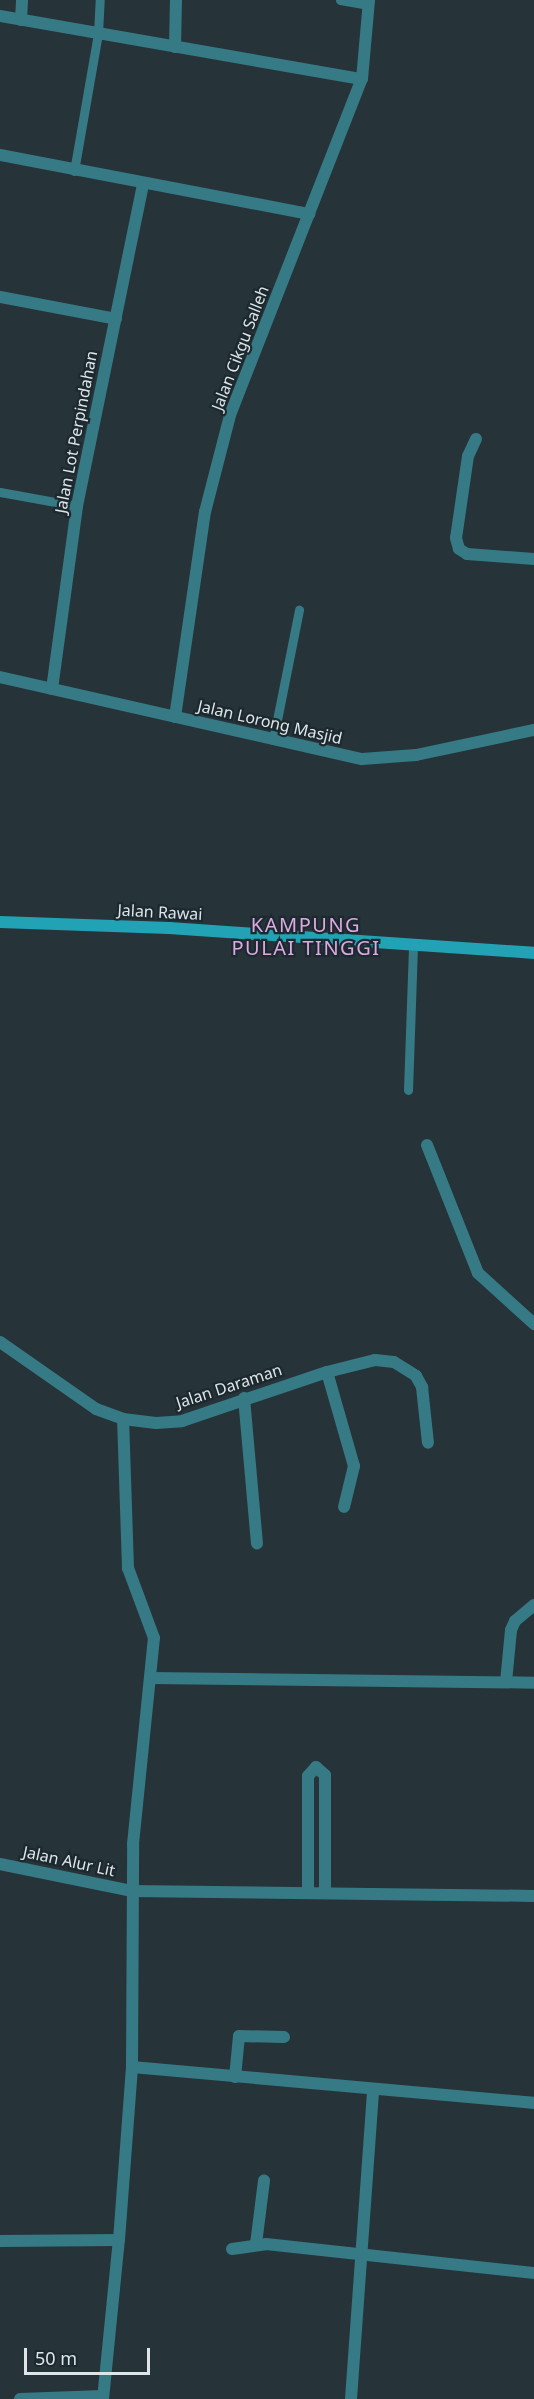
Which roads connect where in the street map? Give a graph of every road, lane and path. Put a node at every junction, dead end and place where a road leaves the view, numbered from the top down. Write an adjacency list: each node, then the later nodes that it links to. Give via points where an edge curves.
1 (22, 0): 7 (street)
2 (100, 0): 8 (lane)
3 (176, 0): 9 (street)
4 (340, 0): 5 (lane)
5 (368, 3): 10 (street, Jalan Cikgu Salleh)
6 (0, 16): 7 (street)
7 (21, 20): 8 (street)
8 (98, 33): 9 (street); 12 (lane)
9 (175, 47): 10 (street)
10 (362, 79): 14 (street, Jalan Cikgu Salleh)
11 (0, 155): 12 (street)
12 (74, 171): 13 (street)
13 (143, 184): 14 (street); 16 (street, Jalan Lot Perpindahan)
14 (309, 214): 24 (street, Jalan Cikgu Salleh, via 230,415 205,512)
15 (0, 297): 16 (street)
16 (116, 319): 19 (street, Jalan Lot Perpindahan)
17 (477, 440): 20 (street, via 468,456 456,538 459,549 467,554)
18 (0, 492): 19 (lane)
19 (77, 506): 23 (street, Jalan Lot Perpindahan)
20 (534, 559)
21 (299, 610): 26 (lane)
22 (0, 677): 23 (street, Jalan Lorong Masjid)
23 (52, 689): 24 (street, Jalan Lorong Masjid)
24 (175, 717): 26 (street, Jalan Lorong Masjid)
25 (534, 730): 26 (street, Jalan Lorong Masjid, via 416,755 378,758 343,756)
26 (273, 740)
27 (0, 922): 28 (main road, Jalan Rawai, via 169,928)
28 (413, 945): 29 (main road, Jalan Rawai); 30 (lane)
29 (534, 953)
30 (408, 1090)
31 (426, 1145): 32 (street, via 478,1273)
32 (534, 1324)
33 (0, 1342): 36 (street, Jalan Daraman, via 67,1391 96,1409)
34 (327, 1372): 35 (street, Jalan Daraman); 37 (street, Jalan Daraman, via 375,1360 405,1367 422,1387); 38 (street, via 354,1466)
35 (244, 1398): 36 (street, Jalan Daraman, via 182,1421); 39 (street)
36 (123, 1419): 41 (street, via 128,1568 152,1627)
37 (428, 1443)
38 (344, 1507)
39 (257, 1543)
40 (534, 1605): 42 (street, via 515,1621 511,1630)
41 (151, 1678): 42 (street); 45 (street)
42 (506, 1682): 43 (street)
43 (534, 1683)
44 (0, 1864): 45 (street, Jalan Alur Lit)
45 (131, 1891): 46 (street, Jalan Alur Lit); 50 (street)
46 (308, 1893): 47 (street, Jalan Alur Lit); 47 (street, via 309,1776 316,1767 325,1775)
47 (325, 1893): 48 (street, Jalan Alur Lit)
48 (534, 1896)
49 (285, 2037): 51 (street, via 239,2036)
50 (132, 2067): 51 (street); 55 (street)
51 (235, 2077): 52 (street)
52 (373, 2090): 53 (street); 59 (street)
53 (534, 2103)
54 (264, 2181): 57 (street)
55 (119, 2240): 56 (street); 61 (street)
56 (0, 2241)
57 (256, 2244): 58 (street); 59 (street)
58 (232, 2249)
59 (360, 2253): 60 (street); 63 (street)
60 (534, 2273)
61 (103, 2398): 62 (street)
62 (21, 2399)
63 (351, 2399)

